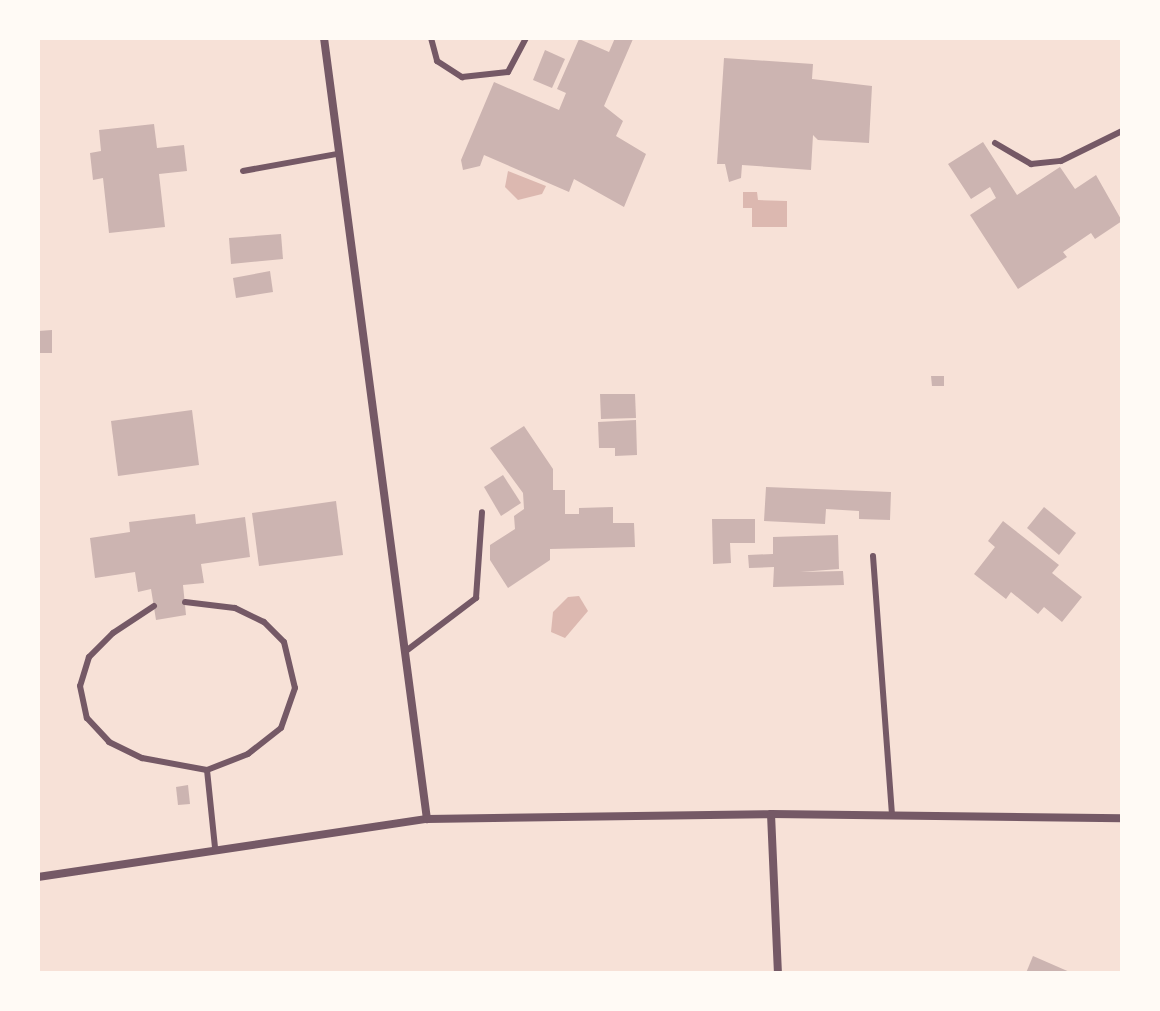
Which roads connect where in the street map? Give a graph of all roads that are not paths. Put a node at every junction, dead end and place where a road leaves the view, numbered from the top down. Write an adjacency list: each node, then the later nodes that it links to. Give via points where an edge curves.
1 (324, 38): 6 (street)
2 (431, 38): 3 (lane, via 437,61 462,77 508,72)
3 (526, 38)
4 (1122, 131): 5 (lane, via 1098,146 1046,163 1031,164)
5 (995, 143)
6 (337, 154): 7 (lane); 12 (street)
7 (243, 171)
8 (482, 512): 12 (lane, via 476,598)
9 (873, 556): 15 (lane)
10 (185, 602): 13 (lane, via 235,608 264,622 284,642 295,688 281,728 248,754)
11 (154, 606): 13 (lane, via 113,633 89,657 80,686 87,718 109,742 142,758)
12 (406, 651): 17 (street)
13 (207, 770): 18 (lane)
14 (771, 814): 15 (street); 17 (street); 20 (street)
15 (892, 814): 16 (street)
16 (1122, 818)
17 (427, 819): 18 (street)
18 (215, 848): 19 (street)
19 (38, 877)
20 (778, 973)

